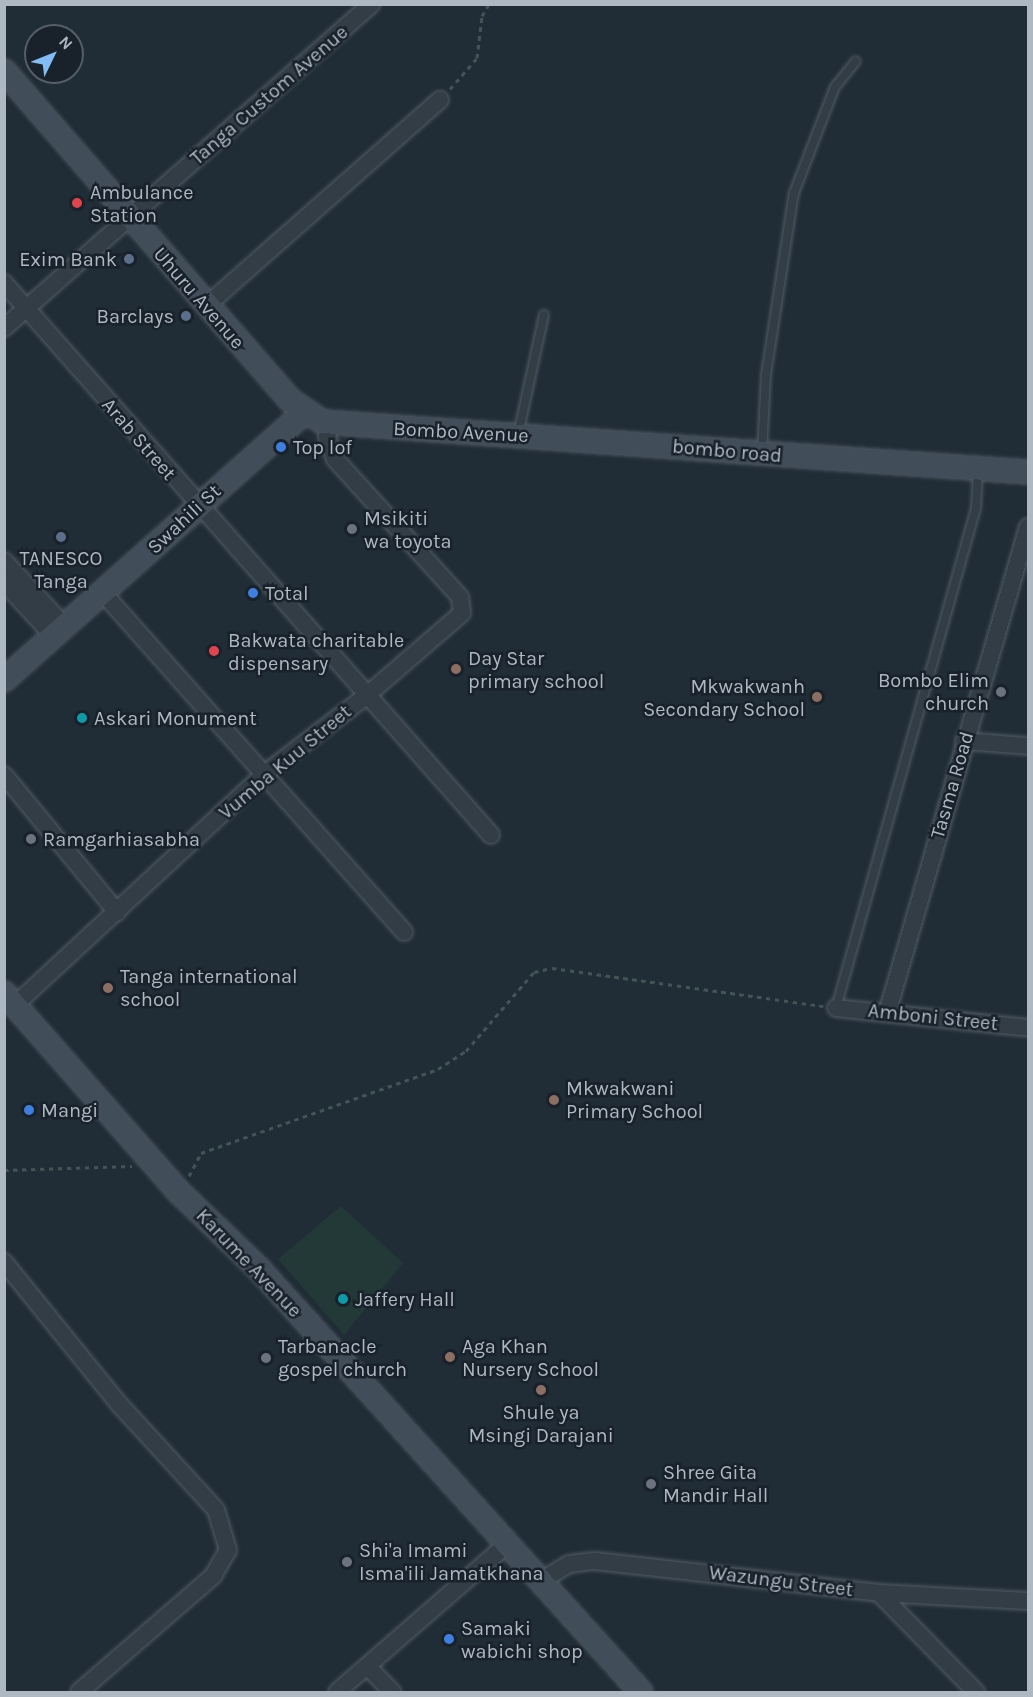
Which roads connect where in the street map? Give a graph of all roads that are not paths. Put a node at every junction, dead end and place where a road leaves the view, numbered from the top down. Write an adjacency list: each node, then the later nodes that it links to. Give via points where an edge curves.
1 (372, 4): 5 (street, Tanga Custom Avenue)
2 (856, 61): 15 (lane, via 835,87 794,193 766,375)
3 (4, 71): 5 (street, Uhuru Avenue)
4 (440, 100): 7 (street)
5 (129, 218): 7 (street, Uhuru Avenue); 8 (street, Tanga Custom Avenue)
6 (4, 283): 8 (street, Arab Street)
7 (206, 306): 11 (street, Uhuru Avenue)
8 (27, 308): 10 (street, Tanga Custom Avenue); 18 (street, Arab Street)
9 (544, 315): 13 (lane)
10 (4, 328)
11 (304, 413): 12 (street, Bombo Avenue); 18 (street, Swahili St)
12 (330, 424): 13 (street, Bombo Avenue); 25 (street, Vumba Kuu Street, via 327,437 335,459 463,604 454,624)
13 (518, 435): 14 (street, Bombo Avenue)
14 (621, 443): 15 (street, bombo road)
15 (762, 455): 16 (street, bombo road)
16 (978, 468): 17 (street); 34 (lane, via 976,508)
17 (1029, 472)
18 (197, 506): 22 (street, Swahili St); 25 (street, Arab Street)
19 (1029, 527): 26 (street, Tasma Road)
20 (4, 561): 23 (street)
21 (4, 582): 23 (street)
22 (104, 594): 23 (street, Swahili St); 29 (street)
23 (60, 632): 24 (street, Swahili St)
24 (4, 680)
25 (366, 696): 29 (street, Vumba Kuu Street); 30 (street, Arab Street)
26 (964, 741): 27 (street); 35 (street, Tasma Road)
27 (1029, 746)
28 (4, 775): 31 (street)
29 (263, 775): 31 (street, Vumba Kuu Street); 32 (street)
30 (491, 835)
31 (117, 912): 33 (street, Vumba Kuu Street)
32 (404, 932)
33 (10, 999): 38 (street, Karume Avenue, via 180,1193 258,1268)
34 (836, 1008): 35 (street, Amboni Street)
35 (888, 1010): 36 (street, Amboni Street)
36 (1029, 1028)
37 (4, 1262): 43 (street, via 119,1404 216,1510 228,1550 206,1583)
38 (507, 1544): 39 (street, Karume Avenue); 42 (street)
39 (539, 1582): 40 (street, Wazungu Street, via 569,1564 595,1561); 46 (street, Karume Avenue)
40 (879, 1593): 41 (street, Wazungu Street); 47 (street)
41 (1029, 1601)
42 (368, 1667): 44 (street); 45 (street)
43 (79, 1692)
44 (337, 1692)
45 (392, 1692)
46 (641, 1692)
47 (976, 1692)

